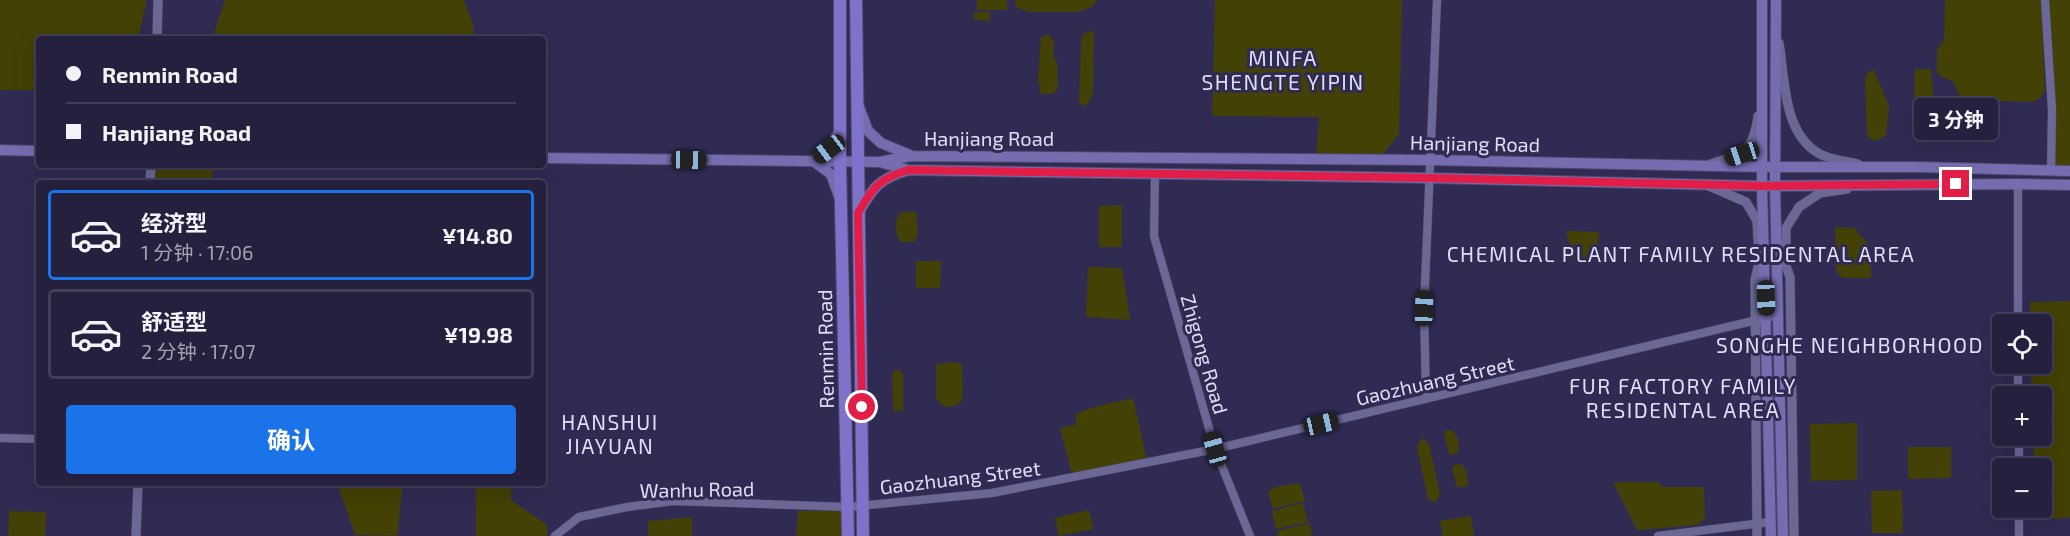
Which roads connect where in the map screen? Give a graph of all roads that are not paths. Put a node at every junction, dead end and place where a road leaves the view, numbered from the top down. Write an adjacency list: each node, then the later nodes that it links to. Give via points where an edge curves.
1 (158, 0): 9 (street)
2 (840, 0): 12 (main road, Renmin Road)
3 (856, 0): 11 (main road, Renmin Road)
4 (1437, 0): 17 (street)
5 (1762, 0): 10 (main road)
6 (1776, 0): 8 (main road)
7 (2045, 0): 27 (street, via 2052,110)
8 (1776, 17): 24 (main road); 25 (street, via 1790,115 1801,138 1818,154)
9 (157, 36)
10 (1763, 87): 22 (street, via 1755,136 1742,154); 23 (main road)
11 (858, 103): 15 (main road, via 868,131 881,143); 20 (main road, Renmin Road)
12 (840, 130): 18 (main road, via 829,149); 19 (main road, Renmin Road)
13 (0, 150): 14 (main road)
14 (36, 151)
15 (910, 156): 17 (main road, Hanjiang Road); 21 (main road, Hanjiang Road)
16 (546, 158): 18 (main road, Hanjiang Road)
17 (1430, 160): 22 (main road, Hanjiang Road); 30 (street)
18 (813, 161): 19 (main road, Hanjiang Road); 37 (main road, via 831,174)
19 (840, 161): 20 (main road, Hanjiang Road); 37 (main road, Renmin Road)
20 (857, 162): 21 (main road, Hanjiang Road); 38 (main road, Renmin Road)
21 (880, 162): 26 (main road, Hanjiang Road)
22 (1707, 165): 23 (main road, Hanjiang Road)
23 (1763, 166): 24 (main road, Hanjiang Road); 35 (main road)
24 (1776, 167): 25 (main road, Hanjiang Road); 36 (main road)
25 (1866, 167): 27 (main road, Hanjiang Road)
26 (908, 170): 29 (main road, Hanjiang Road); 38 (main road, via 887,176)
27 (2051, 171): 28 (main road, Hanjiang Road)
28 (2070, 171)
29 (1155, 175): 30 (main road, Hanjiang Road); 52 (street, Zhigong Road, via 1154,236)
30 (1429, 178): 32 (main road, Hanjiang Road); 49 (street, via 1424,308)
31 (2018, 184): 33 (main road, Hanjiang Road); 34 (main road, Hanjiang Road); 43 (street)
32 (1707, 185): 35 (main road, Hanjiang Road); 41 (street, via 1746,202 1757,221)
33 (1869, 185): 36 (main road, Hanjiang Road); 42 (street, via 1820,193 1799,207 1786,228)
34 (2070, 185)
35 (1762, 186): 36 (main road, Hanjiang Road); 40 (main road)
36 (1775, 186): 39 (main road)
37 (841, 201): 55 (main road, Renmin Road)
38 (858, 213): 54 (main road, Renmin Road)
39 (1777, 239): 42 (street); 44 (main road)
40 (1764, 240): 41 (street); 45 (main road)
41 (1759, 263): 46 (street)
42 (1785, 263): 48 (street, via 1790,277)
43 (2018, 314)
44 (1778, 315): 45 (street, Gaozhuang Street); 47 (main road)
45 (1767, 318): 46 (street, Gaozhuang Street); 57 (main road)
46 (1755, 320): 49 (street, Gaozhuang Street); 58 (street)
47 (1779, 368): 48 (street); 67 (main road)
48 (1792, 368): 68 (street)
49 (1426, 399): 52 (street, Gaozhuang Street)
50 (0, 438): 51 (street)
51 (36, 439)
52 (1215, 449): 54 (street, Gaozhuang Street, via 992,493); 63 (street, Zhigong Road)
53 (138, 486): 59 (street)
54 (863, 506): 55 (street, Gaozhuang Street); 62 (main road, Renmin Road)
55 (848, 507): 60 (street, Wanhu Road, via 673,501 579,517); 61 (main road, Renmin Road)
56 (2019, 518): 69 (street)
57 (1770, 522): 58 (street); 66 (main road)
58 (1757, 523): 64 (street); 65 (street)
59 (136, 536)
60 (555, 536)
61 (848, 536)
62 (863, 536)
63 (1250, 536)
64 (1658, 536)
65 (1757, 536)
66 (1771, 536)
67 (1783, 536)
68 (1794, 536)
69 (2019, 536)

